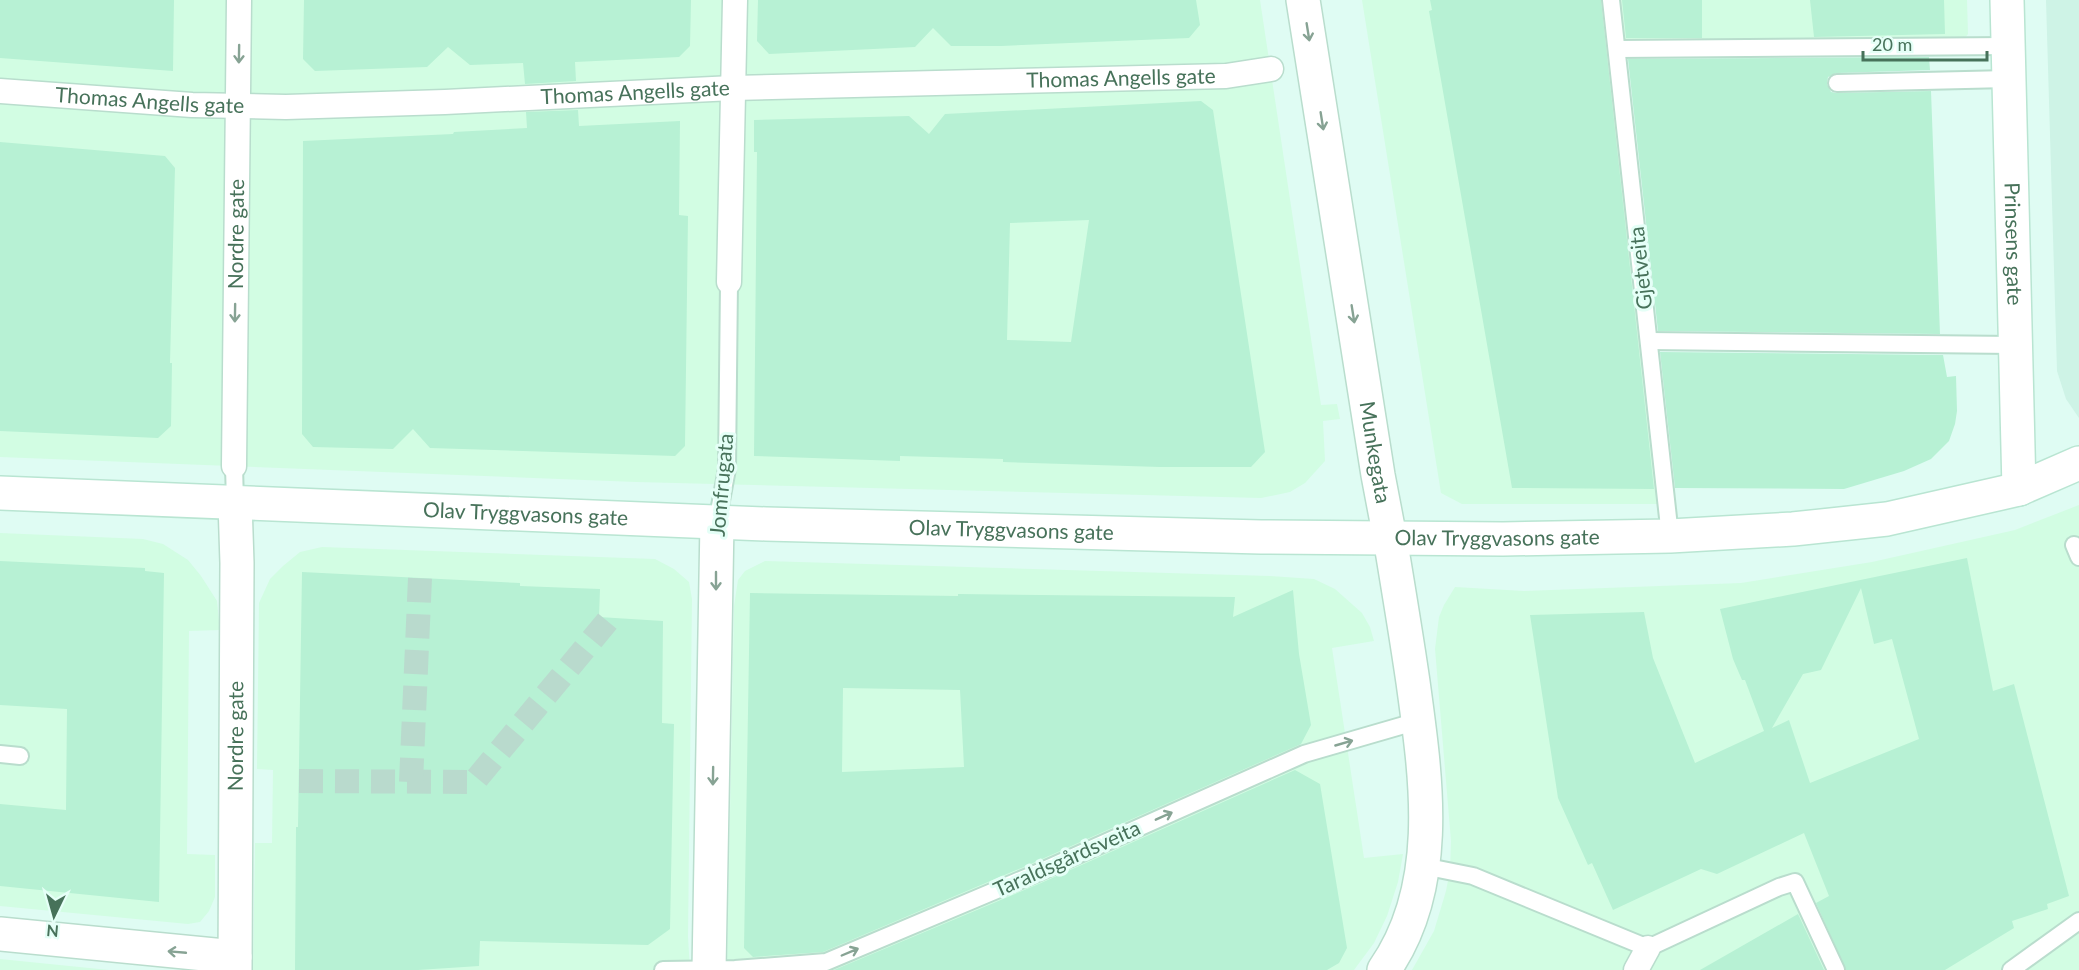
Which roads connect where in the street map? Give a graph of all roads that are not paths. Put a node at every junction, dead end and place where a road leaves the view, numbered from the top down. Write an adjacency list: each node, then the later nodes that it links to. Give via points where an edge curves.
1 (239, 0): 13 (street, Nordre gate, one-way to 13)
2 (735, 0): 11 (street, Jomfrugata)
3 (1303, 0): 24 (main road, Munkegata, one-way to 24)
4 (1611, 0): 7 (lane, Gjetveita)
5 (2007, 0): 6 (main road, Prinsens gate)
6 (2008, 46): 7 (lane); 9 (main road, Prinsens gate)
7 (1617, 49): 15 (lane, Gjetveita)
8 (1271, 69): 11 (street, Thomas Angells gate, via 1226,76)
9 (2008, 79): 10 (lane); 16 (main road, Prinsens gate)
10 (1837, 83)
11 (733, 88): 13 (street, Thomas Angells gate, via 433,103); 14 (street, Jomfrugata)
12 (0, 91): 13 (street, Thomas Angells gate)
13 (238, 107): 18 (street, Nordre gate, one-way to 18)
14 (729, 282): 22 (lane, Jomfrugata, via 727,469)
15 (1649, 340): 16 (lane); 23 (lane, Gjetveita)
16 (2014, 345): 19 (main road, Prinsens gate)
17 (2079, 463): 19 (main road, Olav Tryggvasons gate)
18 (234, 466): 21 (lane)
19 (2019, 489): 23 (main road, Olav Tryggvasons gate, via 1887,519)
20 (0, 493): 21 (main road, Olav Tryggvasons gate)
21 (235, 503): 22 (main road, Olav Tryggvasons gate); 32 (main road, Nordre gate)
22 (717, 522): 24 (main road, Olav Tryggvasons gate); 33 (main road, Jomfrugata, one-way to 33)
23 (1670, 536): 24 (main road, Olav Tryggvasons gate)
24 (1390, 538): 25 (main road, Munkegata)
25 (1418, 721): 28 (main road, Munkegata, via 1426,808); 33 (lane, Taraldsgårdsveita, one-way to 25, via 826,962 1304,754)
26 (0, 754): 27 (lane)
27 (20, 756)
28 (1423, 866): 31 (lane, via 1473,876); 35 (main road, Munkegata, via 1411,920)
29 (2079, 921): 38 (lane)
30 (0, 934): 32 (main road, one-way to 30)
31 (1648, 948): 36 (street); 37 (lane, via 1795,882)
32 (235, 963)
33 (709, 969): 34 (lane, Taraldsgårdsveita)
34 (663, 970)
35 (1384, 970)
36 (1636, 970)
37 (1836, 970)
38 (2011, 970)

